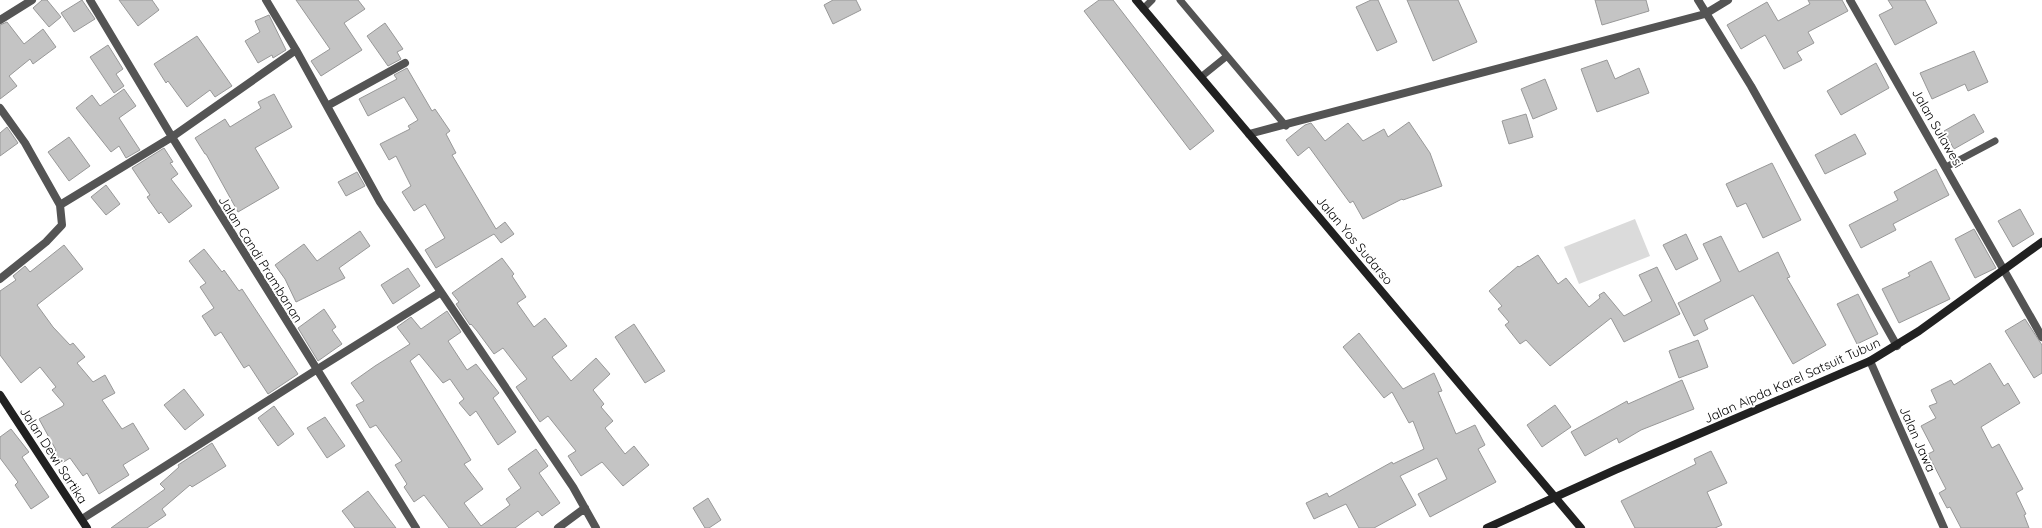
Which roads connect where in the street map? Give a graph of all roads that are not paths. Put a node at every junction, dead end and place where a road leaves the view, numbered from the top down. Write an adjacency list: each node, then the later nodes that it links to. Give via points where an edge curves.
1 (32, 0): 12 (street)
2 (90, 0): 21 (street, Jalan Candi Prambanan)
3 (266, 0): 13 (street)
4 (1136, 0): 10 (main road, Jalan Yos Sudarso)
5 (1152, 0): 10 (lane)
6 (1180, 0): 14 (lane)
7 (1698, 0): 11 (street)
8 (1728, 0): 11 (street)
9 (1850, 0): 23 (street, Jalan Sulawesi)
10 (1143, 9): 16 (main road, Jalan Yos Sudarso)
11 (1705, 14): 19 (street); 30 (street, via 1751,86)
12 (0, 20)
13 (296, 50): 17 (street); 21 (street)
14 (1227, 56): 16 (lane); 19 (lane)
15 (405, 63): 17 (street)
16 (1201, 77): 20 (main road, Jalan Yos Sudarso)
17 (327, 106): 28 (street, via 380,202)
18 (0, 108): 24 (street, via 25,144)
19 (1286, 126): 20 (street)
20 (1250, 134): 34 (main road, Jalan Yos Sudarso)
21 (172, 137): 24 (street); 32 (street, Jalan Candi Prambanan)
22 (1995, 141): 23 (lane)
23 (1946, 167): 26 (street, Jalan Sulawesi)
24 (60, 205): 27 (street, via 62,225 46,242)
25 (2042, 242): 26 (main road, Jalan Aipda Karel Satsuit Tubun)
26 (2004, 269): 29 (street, Jalan Sulawesi); 30 (main road, Jalan Aipda Karel Satsuit Tubun)
27 (0, 279)
28 (441, 292): 32 (street); 35 (street)
29 (2042, 337)
30 (1897, 346): 31 (main road, Jalan Aipda Karel Satsuit Tubun)
31 (1870, 361): 34 (main road, Jalan Aipda Karel Satsuit Tubun); 43 (street, Jalan Jawa)
32 (316, 370): 36 (street); 38 (street, Jalan Candi Prambanan)
33 (0, 395): 36 (main road, Jalan Dewi Sartika)
34 (1555, 496): 41 (main road, Jalan Aipda Karel Satsuit Tubun); 42 (main road, Jalan Yos Sudarso)
35 (585, 508): 39 (street); 40 (street)
36 (82, 520): 37 (main road, Jalan Dewi Sartika)
37 (87, 528)
38 (416, 528)
39 (558, 528)
40 (596, 528)
41 (1487, 528)
42 (1580, 528)
43 (1944, 528)

